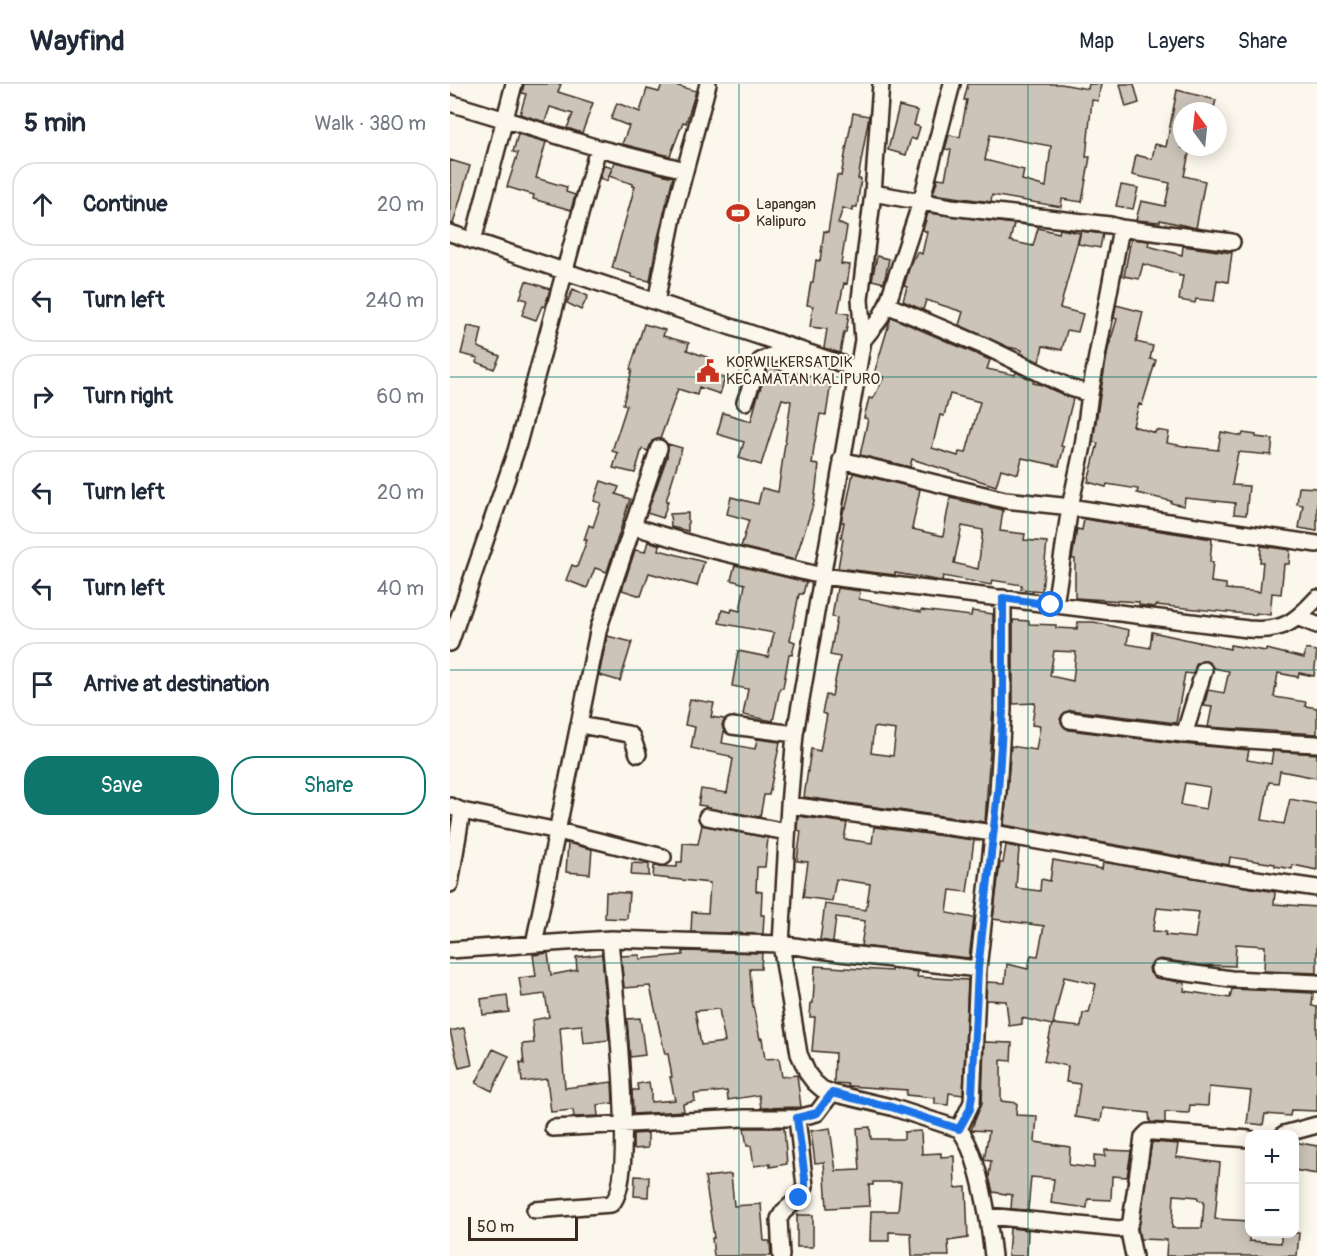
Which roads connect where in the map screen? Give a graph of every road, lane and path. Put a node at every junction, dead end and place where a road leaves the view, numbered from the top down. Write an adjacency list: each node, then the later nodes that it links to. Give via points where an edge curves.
1 (514, 84): 6 (street)
2 (708, 84): 8 (street)
3 (881, 84): 9 (street)
4 (951, 84): 10 (street)
5 (450, 104): 6 (street)
6 (505, 121): 7 (street); 13 (street)
7 (598, 148): 8 (street); 15 (street)
8 (685, 170): 16 (street)
9 (873, 193): 10 (street); 18 (street, via 860,299)
10 (921, 202): 11 (street); 17 (street)
11 (1110, 226): 14 (street); 21 (street)
12 (450, 233): 13 (street)
13 (473, 241): 15 (street)
14 (1232, 242)
15 (565, 271): 16 (street); 34 (street, via 516,451)
16 (656, 302): 19 (street)
17 (887, 305): 18 (street); 21 (street)
18 (862, 340): 20 (street)
19 (791, 347): 20 (street); 22 (street, via 760,361)
20 (857, 369): 24 (street)
21 (1081, 391): 25 (street, via 1083,446)
22 (745, 402)
23 (659, 448): 26 (street)
24 (841, 460): 25 (street, via 1005,500); 28 (street)
25 (1059, 506): 27 (street); 31 (street)
26 (632, 526): 28 (street); 37 (street, via 599,627)
27 (1317, 544)
28 (822, 576): 29 (street); 39 (street)
29 (1003, 598): 31 (street); 48 (street, via 1003,710)
30 (1317, 598): 32 (street)
31 (1047, 605): 32 (street, via 1259,630 1275,629)
32 (1299, 618): 33 (street)
33 (1317, 625)
34 (450, 643)
35 (1204, 670): 40 (street)
36 (1070, 720): 40 (street)
37 (580, 725): 42 (street, via 628,734); 46 (street)
38 (732, 726): 39 (street)
39 (795, 734): 43 (street)
40 (1184, 735): 41 (street)
41 (1317, 744)
42 (638, 754)
43 (789, 805): 47 (street); 48 (street)
44 (456, 808): 46 (street); 50 (street)
45 (707, 817): 47 (street)
46 (558, 831): 49 (street); 53 (street)
47 (787, 832): 54 (street)
48 (993, 833): 51 (street); 56 (street)
49 (663, 857)
50 (450, 884)
51 (1317, 888)
52 (610, 939): 53 (street); 54 (street); 61 (street)
53 (534, 944): 55 (street)
54 (781, 944): 56 (street); 59 (street, via 799,1054 814,1082)
55 (450, 950)
56 (978, 969): 64 (street, via 972,1095 970,1109)
57 (1159, 969): 58 (street, via 1231,979)
58 (1317, 983)
59 (832, 1093): 60 (street, via 817,1113); 64 (street)
60 (797, 1118): 61 (street); 70 (street, via 805,1186 779,1219)
61 (625, 1123): 63 (street); 67 (street, via 620,1185 614,1202)
62 (1317, 1125): 65 (street)
63 (552, 1128)
64 (959, 1129): 68 (street, via 971,1147)
65 (1299, 1130)
66 (1245, 1139): 69 (street, via 1148,1132 1142,1142)
67 (535, 1210)
68 (988, 1216): 69 (street); 71 (street)
69 (1128, 1227): 72 (street)
70 (781, 1256)
71 (993, 1256)
72 (1134, 1256)

